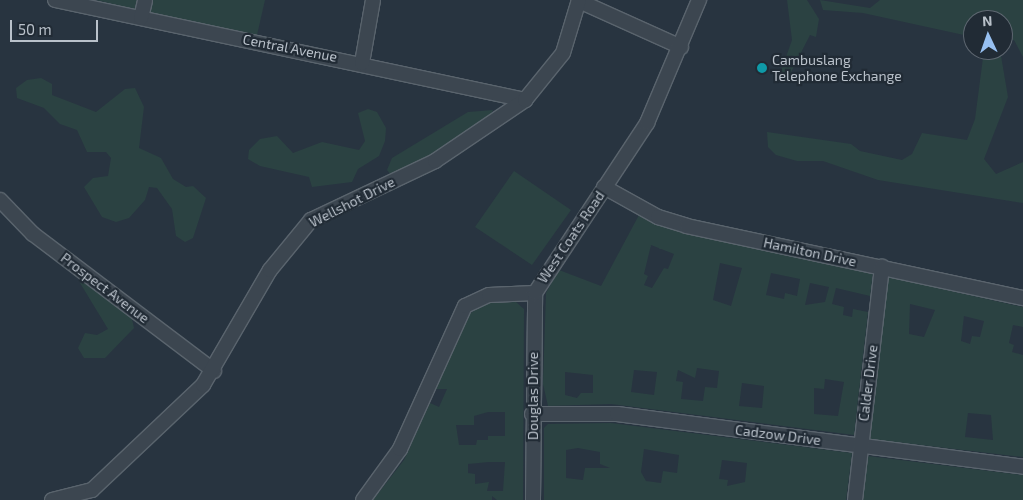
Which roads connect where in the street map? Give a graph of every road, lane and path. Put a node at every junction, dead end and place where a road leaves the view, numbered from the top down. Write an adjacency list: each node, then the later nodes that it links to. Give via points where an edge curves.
1 (55, 0): 6 (street, Central Avenue)
2 (145, 0): 6 (street)
3 (373, 0): 8 (street)
4 (699, 0): 7 (street, West Coats Road)
5 (579, 1): 7 (street); 9 (street, Wellshot Drive, via 564,53)
6 (141, 18): 8 (street, Central Avenue)
7 (681, 47): 10 (street, West Coats Road, via 651,116)
8 (362, 63): 9 (street, Central Avenue)
9 (525, 100): 15 (street, Wellshot Drive, via 491,127 434,161 311,220 270,270)
10 (604, 187): 12 (street, Hamilton Drive, via 671,222); 13 (street, West Coats Road)
11 (0, 200): 15 (street, Prospect Avenue, via 33,234)
12 (882, 267): 14 (street, Hamilton Drive); 17 (street, Calder Drive)
13 (535, 293): 16 (street, Douglas Drive); 20 (street, West Coats Road, via 489,295 465,306 400,449)
14 (1023, 298)
15 (214, 371): 19 (street, Wellshot Drive, via 92,490)
16 (532, 414): 17 (street, Cadzow Drive, via 617,414); 21 (street, Douglas Drive)
17 (861, 446): 18 (street, Cadzow Drive); 22 (street, Calder Drive)
18 (1023, 467)
19 (52, 500)
20 (363, 500)
21 (533, 500)
22 (855, 500)

